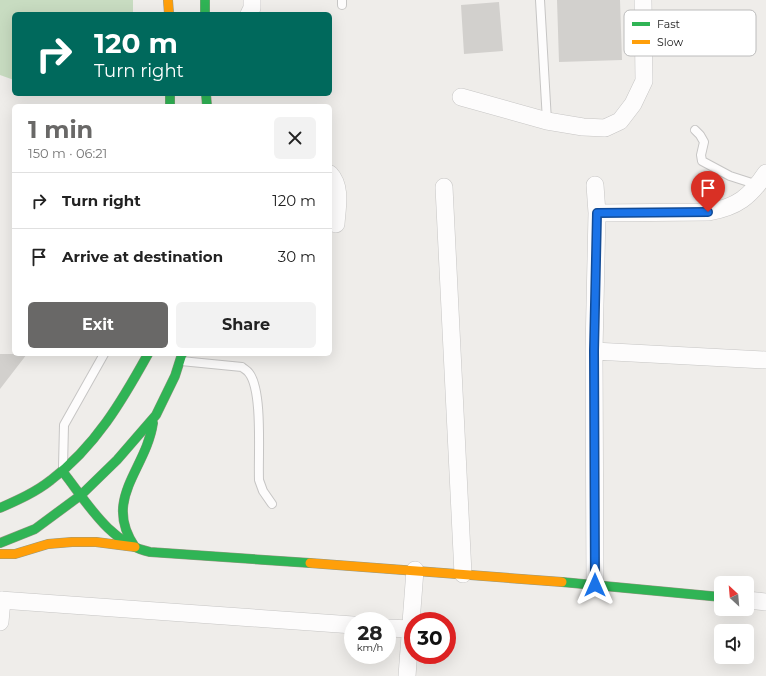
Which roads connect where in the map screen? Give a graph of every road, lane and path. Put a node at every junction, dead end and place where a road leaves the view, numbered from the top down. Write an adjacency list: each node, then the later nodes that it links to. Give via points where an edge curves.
1 (168, 0): 7 (main road)
2 (204, 0): 8 (main road)
3 (252, 0): 9 (street)
4 (540, 0): 12 (lane)
5 (643, 0): 6 (street)
6 (643, 10)
7 (169, 12)
8 (205, 12)
9 (250, 12)
10 (644, 56): 12 (street, via 644,81 633,104 620,122 605,128)
11 (461, 97): 12 (street)
12 (547, 121)
13 (695, 130): 15 (lane, via 704,142 702,161 730,176)
14 (332, 176): 19 (street, via 337,189)
15 (762, 179): 18 (street, via 748,196 724,209 708,212)
16 (595, 184): 18 (street)
17 (444, 187): 34 (street)
18 (597, 213): 20 (street)
19 (336, 224)
20 (594, 351): 24 (street); 35 (street)
21 (103, 356): 26 (lane, via 64,424)
22 (147, 356): 26 (main road, via 125,396 94,441)
23 (181, 357): 25 (main road, via 175,376); 28 (lane, via 242,367 249,372 258,404 259,480)
24 (766, 360)
25 (156, 415): 27 (main road, via 117,460); 31 (main road, via 148,444 132,475 122,510 124,527)
26 (63, 472): 27 (main road); 29 (main road, via 21,499)
27 (81, 495): 30 (main road, via 35,530); 31 (main road, via 98,517)
28 (272, 504)
29 (0, 508)
30 (0, 543)
31 (135, 547): 32 (main road, via 72,542 48,544 15,554); 33 (main road, via 150,552)
32 (0, 554)
33 (415, 570): 34 (main road); 40 (street)
34 (463, 574): 35 (main road)
35 (595, 585): 36 (main road)
36 (714, 596)
37 (1, 600): 41 (street); 42 (street)
38 (754, 601): 39 (street)
39 (766, 602)
40 (412, 612)
41 (0, 622)
42 (344, 624)
43 (408, 664): 44 (street)
44 (407, 676)

